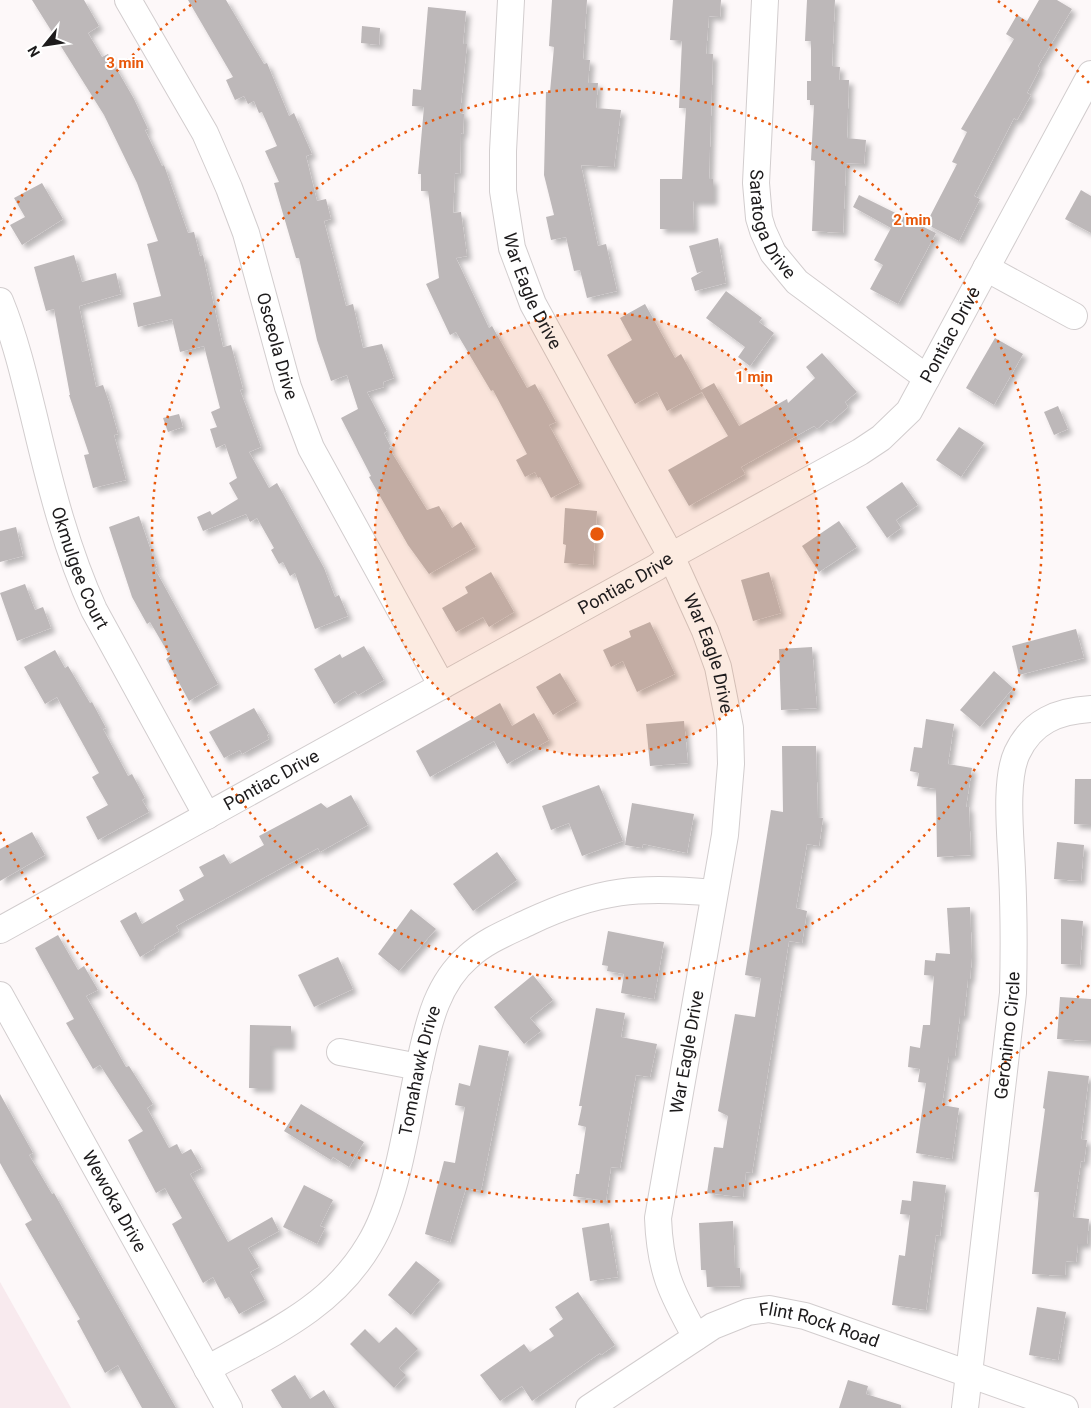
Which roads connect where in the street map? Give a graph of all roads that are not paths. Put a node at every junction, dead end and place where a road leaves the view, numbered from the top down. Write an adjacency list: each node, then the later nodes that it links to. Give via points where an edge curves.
1 (128, 0): 10 (street, Osceola Drive, via 205,134 230,188 246,233 288,387 311,448)
2 (511, 0): 9 (street, War Eagle Drive, via 503,191 512,248 534,304)
3 (766, 0): 8 (street, Saratoga Drive, via 756,183 758,218 763,231 773,253 797,282)
4 (1091, 74): 5 (street, Pontiac Drive)
5 (986, 268): 7 (street); 8 (street, Pontiac Drive)
6 (0, 301): 12 (street, Okmulgee Court, via 26,383 68,546 82,583)
7 (1074, 316)
8 (927, 378): 9 (street, Pontiac Drive, via 909,410 881,438)
9 (672, 556): 10 (street, Pontiac Drive); 13 (street, War Eagle Drive, via 718,667 730,728 729,805)
10 (442, 686): 12 (street, Pontiac Drive)
11 (1091, 709): 20 (street, Geronimo Circle, via 1068,710 1044,722 1023,742 1010,773 1013,993)
12 (207, 816): 14 (street, Pontiac Drive)
13 (714, 893): 17 (street, Tomahawk Drive, via 653,888 618,891 551,912 480,947 449,979 434,1006); 18 (street, War Eagle Drive, via 658,1218 659,1245 672,1295)
14 (0, 930)
15 (0, 994): 19 (street, Wewoka Drive)
16 (340, 1052): 17 (street)
17 (418, 1067): 19 (street, Tomahawk Drive, via 382,1222 352,1271 324,1301)
18 (696, 1337): 20 (street, Flint Rock Road, via 713,1326 748,1312 783,1310); 22 (street, Flint Rock Road)
19 (208, 1369): 21 (street, Wewoka Drive)
20 (968, 1374): 23 (street, Geronimo Circle); 24 (street, Flint Rock Road)
21 (229, 1408)
22 (589, 1408)
23 (965, 1408)
24 (1065, 1408)

